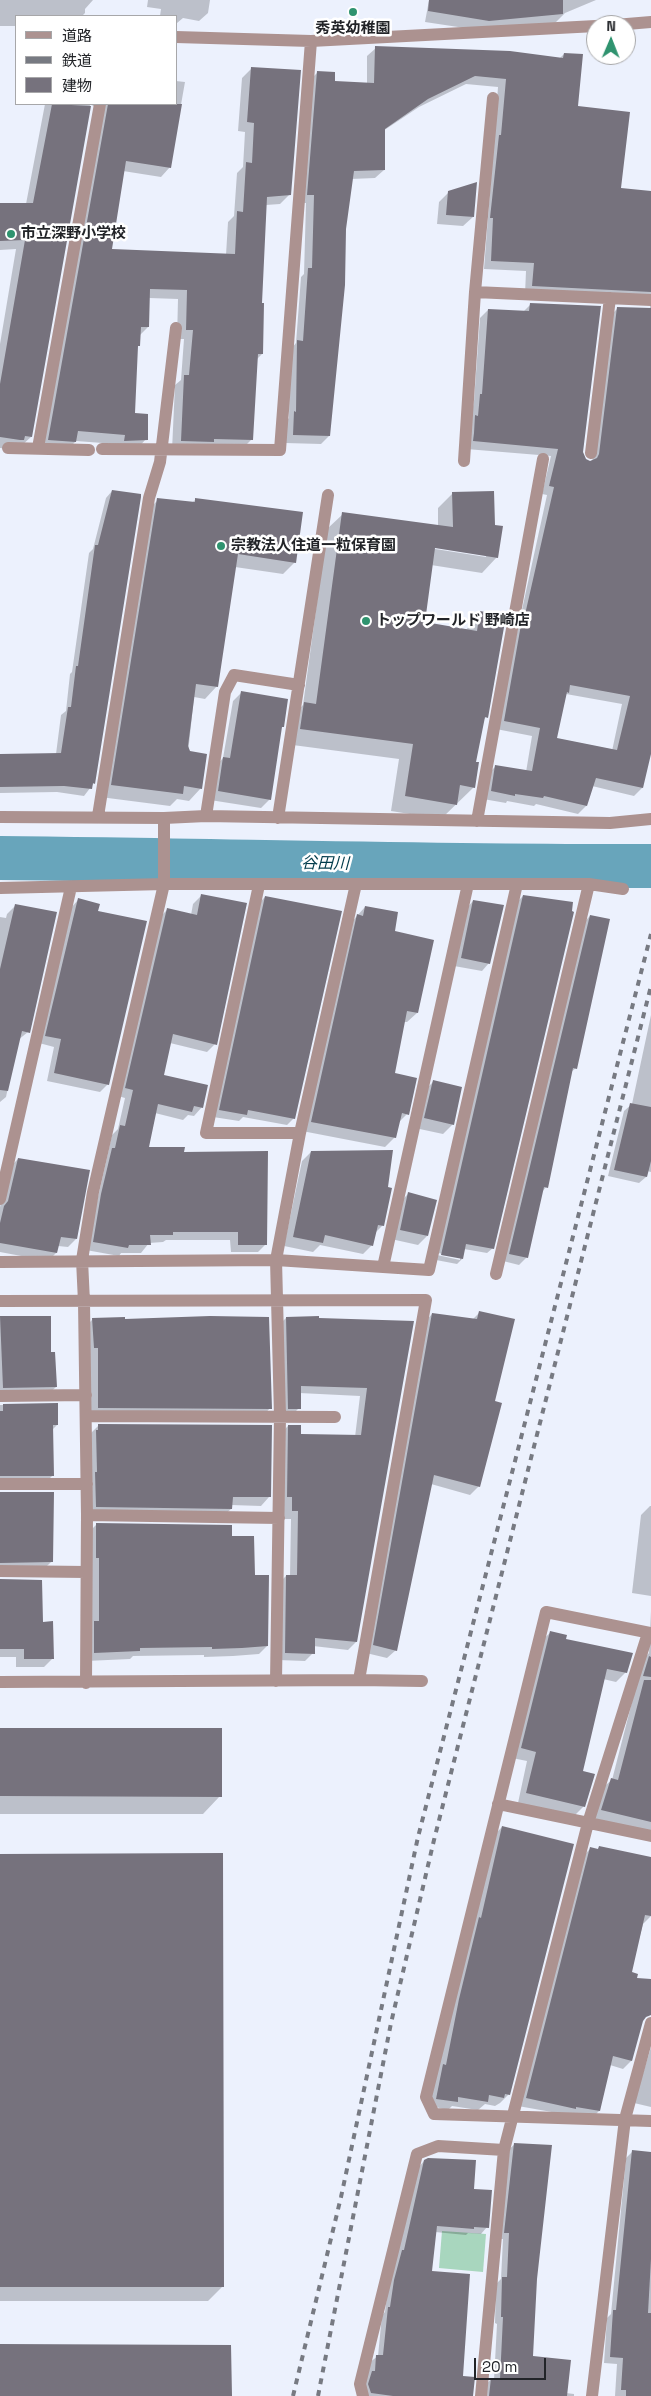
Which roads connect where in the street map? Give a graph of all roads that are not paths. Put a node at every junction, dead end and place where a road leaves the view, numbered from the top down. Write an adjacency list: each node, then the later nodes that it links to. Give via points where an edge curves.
1 (651, 22): 2 (street)
2 (636, 23)
3 (586, 27): 5 (street)
4 (178, 37): 5 (street)
5 (311, 41): 16 (street, via 280,450)
6 (493, 98): 8 (street)
7 (100, 105): 13 (street)
8 (475, 292): 9 (street); 19 (street)
9 (610, 298): 10 (street); 17 (street)
10 (651, 300)
11 (176, 328): 16 (street)
12 (8, 448): 13 (street)
13 (38, 448): 15 (street)
14 (102, 449): 16 (street)
15 (89, 450)
16 (160, 450): 22 (street)
17 (591, 453)
18 (543, 459): 28 (street)
19 (464, 461)
20 (328, 495): 21 (street)
21 (299, 685): 23 (street, via 234,675 225,692); 26 (street)
22 (98, 816): 24 (street); 25 (street)
23 (206, 816): 25 (street); 26 (street)
24 (0, 817)
25 (164, 818): 29 (street)
26 (278, 818): 28 (street)
27 (651, 819): 28 (street, via 610,823)
28 (477, 821)
29 (164, 884): 34 (street); 35 (street); 40 (street, via 97,1175)
30 (356, 884): 31 (street); 34 (street); 38 (street)
31 (468, 884): 32 (street); 43 (street)
32 (516, 884): 33 (street); 43 (street, via 429,1270)
33 (589, 884): 37 (street); 44 (street)
34 (259, 885): 38 (street, via 206,1133)
35 (71, 887): 36 (street); 39 (street)
36 (0, 888)
37 (623, 889)
38 (300, 1134): 41 (street)
39 (0, 1199)
40 (82, 1260): 41 (street); 42 (street); 46 (street)
41 (276, 1260): 43 (street); 47 (street)
42 (0, 1262)
43 (383, 1267)
44 (496, 1274)
45 (0, 1301): 46 (street)
46 (84, 1302): 47 (street); 48 (street)
47 (276, 1302): 51 (street); 60 (street, via 426,1300)
48 (86, 1395): 49 (street); 50 (street)
49 (0, 1396)
50 (86, 1416): 51 (street); 54 (street)
51 (280, 1416): 52 (street); 56 (street)
52 (335, 1417)
53 (0, 1484): 54 (street)
54 (87, 1484): 55 (street)
55 (87, 1515): 56 (street); 58 (street)
56 (279, 1518): 61 (street)
57 (0, 1571): 58 (street)
58 (86, 1572): 64 (street)
59 (650, 1633): 65 (street, via 546,1612); 66 (street)
60 (359, 1680): 61 (street); 62 (street)
61 (276, 1681): 64 (street)
62 (422, 1681)
63 (0, 1682): 64 (street)
64 (86, 1683)
65 (498, 1804): 66 (street); 69 (street, via 426,2098 434,2114)
66 (588, 1823): 67 (street); 69 (street)
67 (651, 1836)
68 (651, 2023): 70 (street)
69 (514, 2115): 70 (street); 72 (street)
70 (625, 2119): 71 (street); 75 (street)
71 (651, 2121)
72 (504, 2150): 73 (street, via 438,2146 417,2154 360,2384); 74 (street)
73 (363, 2396)
74 (481, 2396)
75 (592, 2396)

